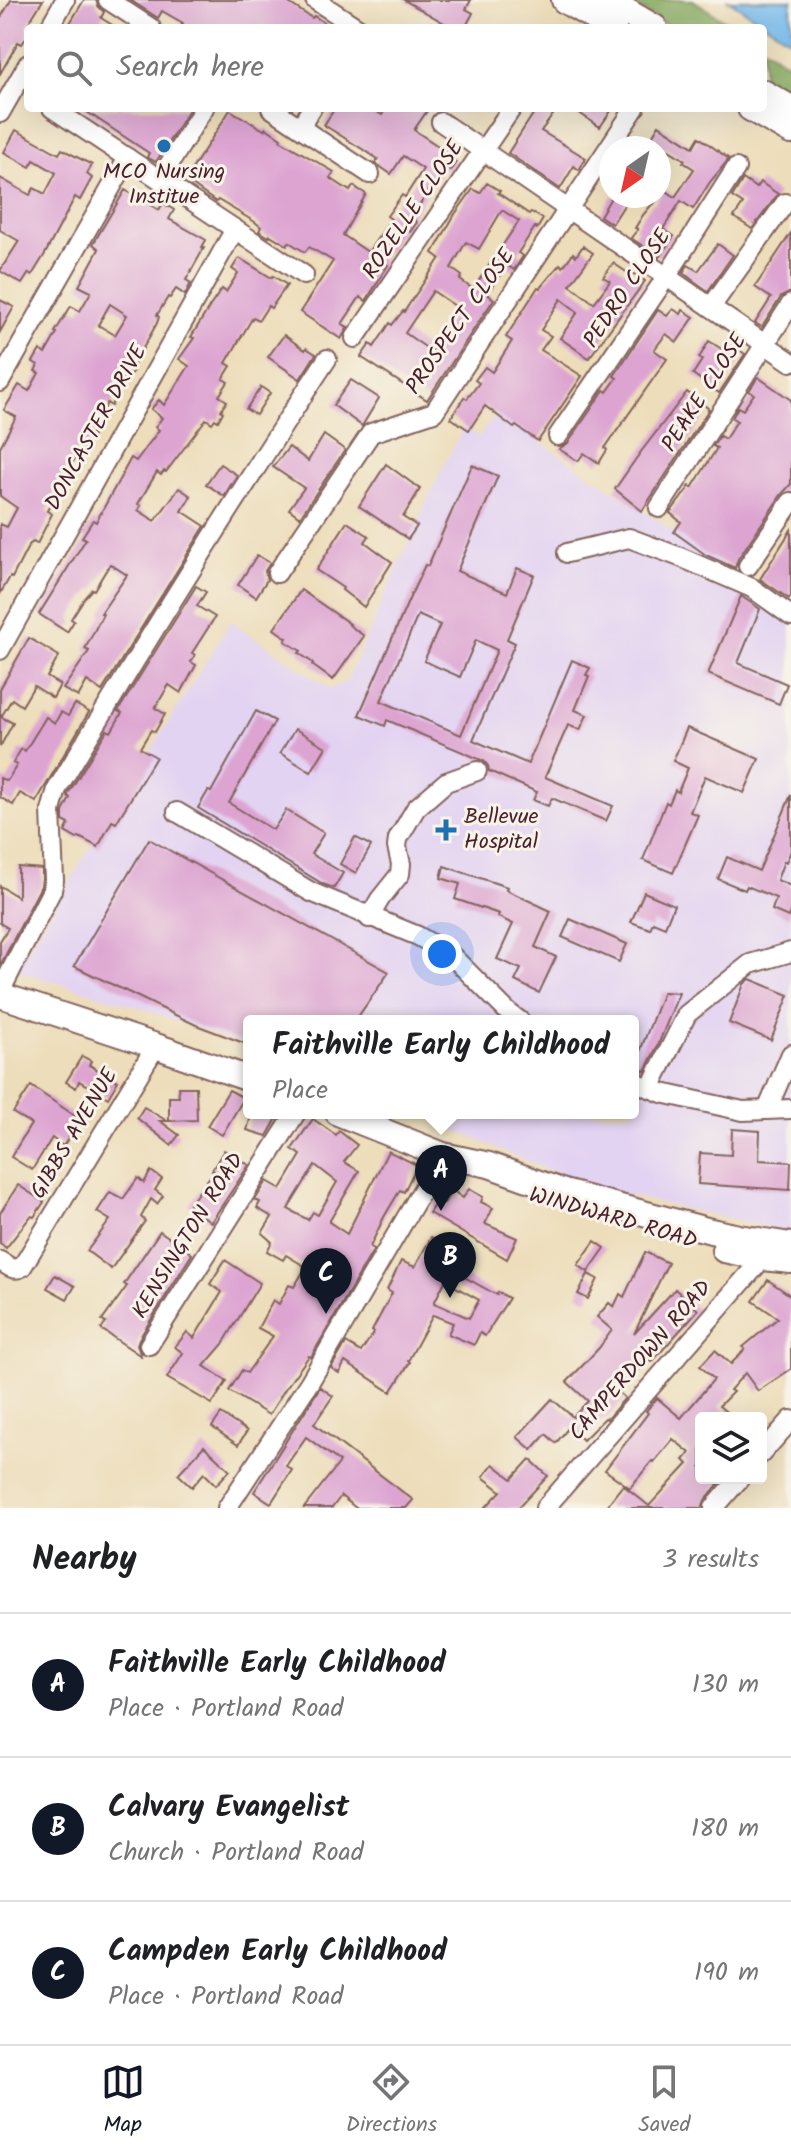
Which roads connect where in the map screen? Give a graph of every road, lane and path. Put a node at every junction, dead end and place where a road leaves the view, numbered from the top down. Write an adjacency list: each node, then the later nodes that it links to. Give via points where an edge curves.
1 (65, 0): 6 (street)
2 (108, 0): 7 (street)
3 (315, 0): 8 (street)
4 (565, 0): 9 (highway)
5 (606, 0): 10 (highway)
6 (51, 24)
7 (145, 24)
8 (352, 24)
9 (606, 24)
10 (647, 24)
11 (22, 88): 21 (street)
12 (767, 95): 13 (highway)
13 (791, 109)
14 (58, 112): 26 (street)
15 (202, 112): 29 (street)
16 (277, 112): 23 (street)
17 (309, 112): 23 (street)
18 (509, 112): 25 (street, ROZELLE CLOSE)
19 (632, 112): 31 (street, PROSPECT CLOSE)
20 (758, 112): 24 (highway)
21 (0, 113)
22 (441, 122): 25 (street)
23 (300, 127): 28 (street)
24 (791, 131)
25 (484, 150): 31 (street); 37 (street, ROZELLE CLOSE)
26 (128, 158): 29 (street); 41 (street)
27 (736, 168): 34 (street, PEDRO CLOSE)
28 (370, 174)
29 (160, 179): 32 (street)
30 (785, 203): 36 (street)
31 (568, 208): 34 (street); 47 (street, PROSPECT CLOSE, via 434,412 371,433)
32 (235, 229): 33 (street); 49 (street, DONCASTER DRIVE)
33 (304, 275)
34 (667, 276): 36 (street); 42 (street, PEDRO CLOSE)
35 (791, 304): 38 (street, PEAKE CLOSE)
36 (711, 307): 38 (street)
37 (355, 338)
38 (764, 344): 40 (street); 44 (street, PEAKE CLOSE)
39 (327, 359): 54 (street, via 177,589 57,789 51,811 52,890)
40 (791, 362)
41 (0, 382)
42 (558, 436)
43 (791, 502): 46 (street)
44 (659, 508)
45 (567, 553): 48 (street, via 629,538 752,588)
46 (748, 566)
47 (277, 573)
48 (791, 616)
49 (0, 650)
50 (477, 771): 52 (street, via 440,786 416,808 398,839 400,874)
51 (177, 812): 52 (street, via 311,892)
52 (369, 918): 55 (street, via 451,955)
53 (791, 952): 59 (street, via 750,964 687,1014)
54 (0, 994): 56 (main road)
55 (512, 1015)
56 (156, 1046): 58 (main road); 66 (street, GIBBS AVENUE, via 22,1267)
57 (791, 1054): 61 (street)
58 (243, 1077)
59 (642, 1084): 61 (street, via 743,1111)
60 (791, 1109): 61 (street)
61 (767, 1110)
62 (292, 1119): 68 (street, KENSINGTON ROAD)
63 (353, 1119): 64 (main road, WINDWARD ROAD)
64 (443, 1155): 65 (main road, WINDWARD ROAD, via 484,1179 562,1207 707,1246); 72 (street, via 309,1383)
65 (774, 1248): 67 (main road, WINDWARD ROAD); 73 (street, CAMPERDOWN ROAD)
66 (0, 1261)
67 (791, 1261)
68 (149, 1345)
69 (791, 1420): 70 (street)
70 (767, 1447)
71 (735, 1484): 74 (street)
72 (227, 1508)
73 (545, 1508)
74 (714, 1508)

